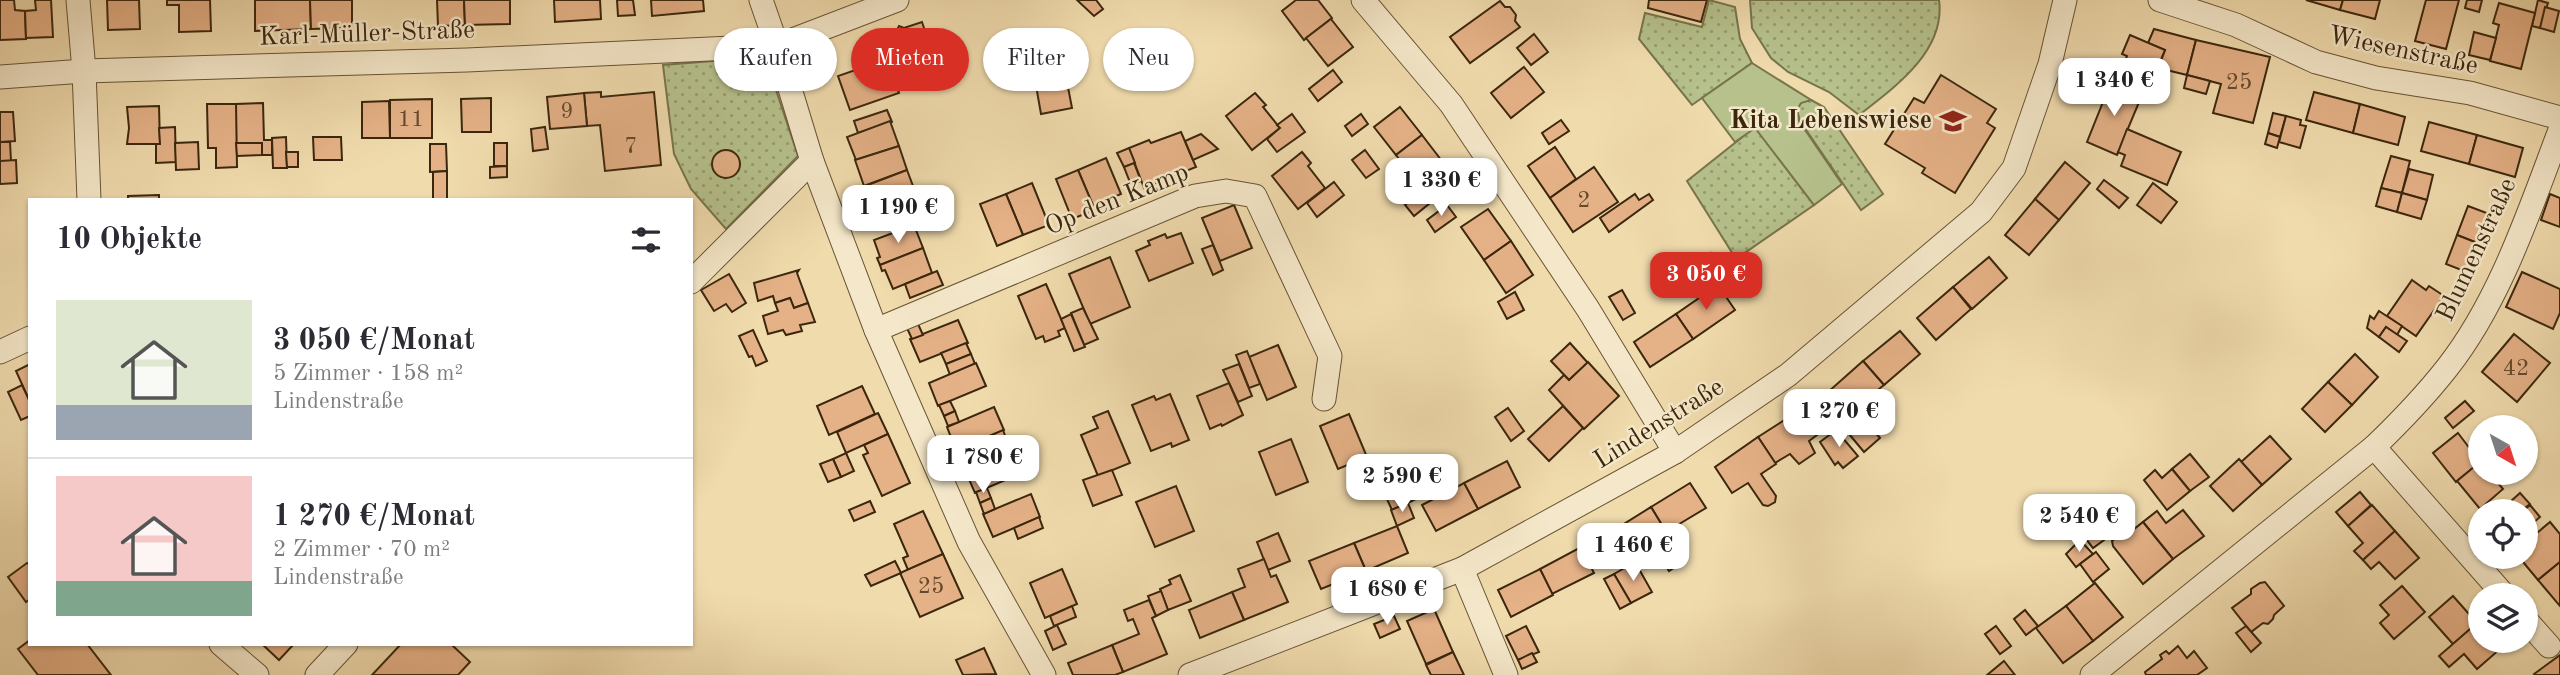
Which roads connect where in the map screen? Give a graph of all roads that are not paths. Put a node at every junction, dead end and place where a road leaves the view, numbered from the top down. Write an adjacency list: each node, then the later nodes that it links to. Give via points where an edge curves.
1 (78, 0): 10 (street)
2 (761, 0): 7 (street)
3 (897, 0): 8 (street, Karl-Müller-Straße)
4 (1363, 0): 23 (street, via 1451,104 1588,309)
5 (2065, 0): 23 (street, Lindenstraße, via 2050,64 2014,169 1981,212 1788,375)
6 (2160, 0): 13 (street, Wiesenstraße, via 2236,25 2316,62 2376,78 2470,93)
7 (771, 28)
8 (824, 28)
9 (714, 49): 10 (street, Karl-Müller-Straße)
10 (84, 71): 11 (street, Karl-Müller-Straße); 16 (street)
11 (0, 77)
12 (791, 91): 15 (street)
13 (2560, 118)
14 (2560, 130): 22 (street, Blumenstraße, via 2486,307 2449,366)
15 (812, 162): 17 (street); 18 (street)
16 (89, 198)
17 (693, 280)
18 (876, 330): 21 (street, Op den Kamp, via 1195,196 1226,191 1255,196 1330,356); 32 (street, via 969,542)
19 (28, 339): 20 (street)
20 (0, 352)
21 (1324, 399)
22 (2374, 447): 25 (street); 35 (street, Blumenstraße)
23 (1675, 452): 24 (street, Lindenstraße)
24 (1462, 569): 33 (street, Lindenstraße); 34 (street)
25 (2493, 583)
26 (2538, 634): 29 (street)
27 (223, 646): 30 (street)
28 (344, 646): 31 (street)
29 (2549, 646)
30 (257, 675)
31 (317, 675)
32 (1044, 675)
33 (1189, 675)
34 (1506, 675)
35 (2092, 675)

